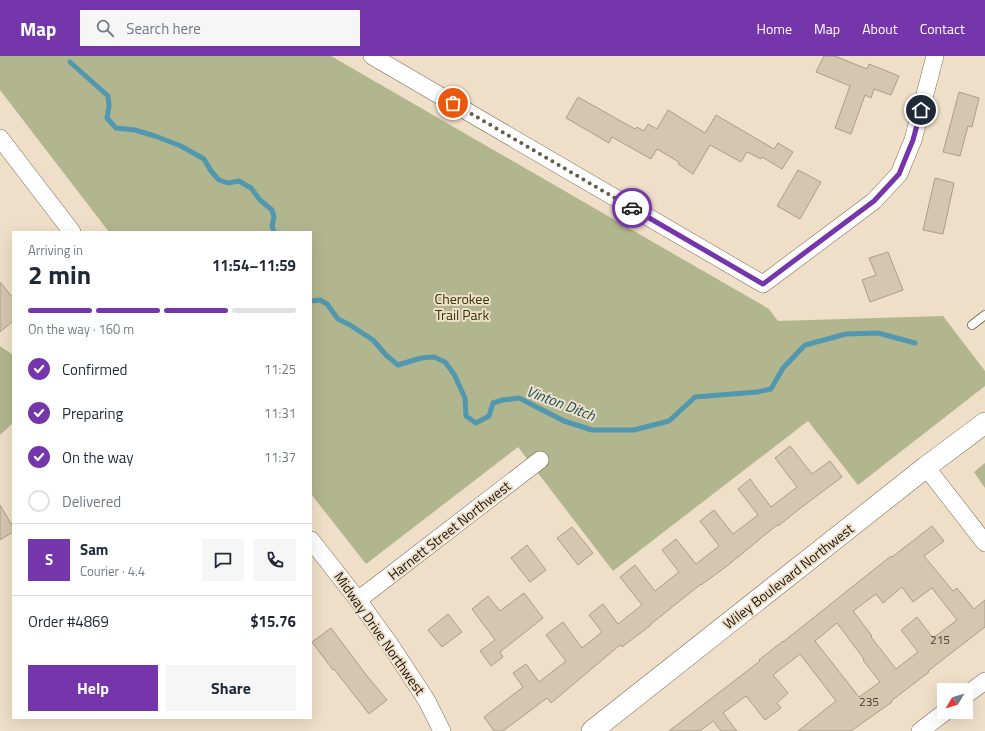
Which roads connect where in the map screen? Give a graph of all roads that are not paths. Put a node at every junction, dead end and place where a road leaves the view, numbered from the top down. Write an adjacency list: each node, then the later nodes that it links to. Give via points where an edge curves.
1 (372, 56): 2 (street, via 763,284 874,201 899,174 913,140)
2 (935, 56)
3 (0, 138): 4 (street)
4 (71, 231)
5 (985, 315): 6 (lane)
6 (972, 325)
7 (985, 423): 9 (street, Wiley Boulevard Northwest)
8 (540, 460): 12 (street, Harnett Street Northwest)
9 (926, 467): 11 (street); 17 (street, Wiley Boulevard Northwest)
10 (312, 541): 12 (street, Midway Drive Northwest)
11 (985, 543)
12 (358, 600): 16 (street, Midway Drive Northwest, via 427,701)
13 (985, 681): 14 (street)
14 (973, 690)
15 (937, 718): 18 (street)
16 (442, 731)
17 (592, 731)
18 (920, 731)

